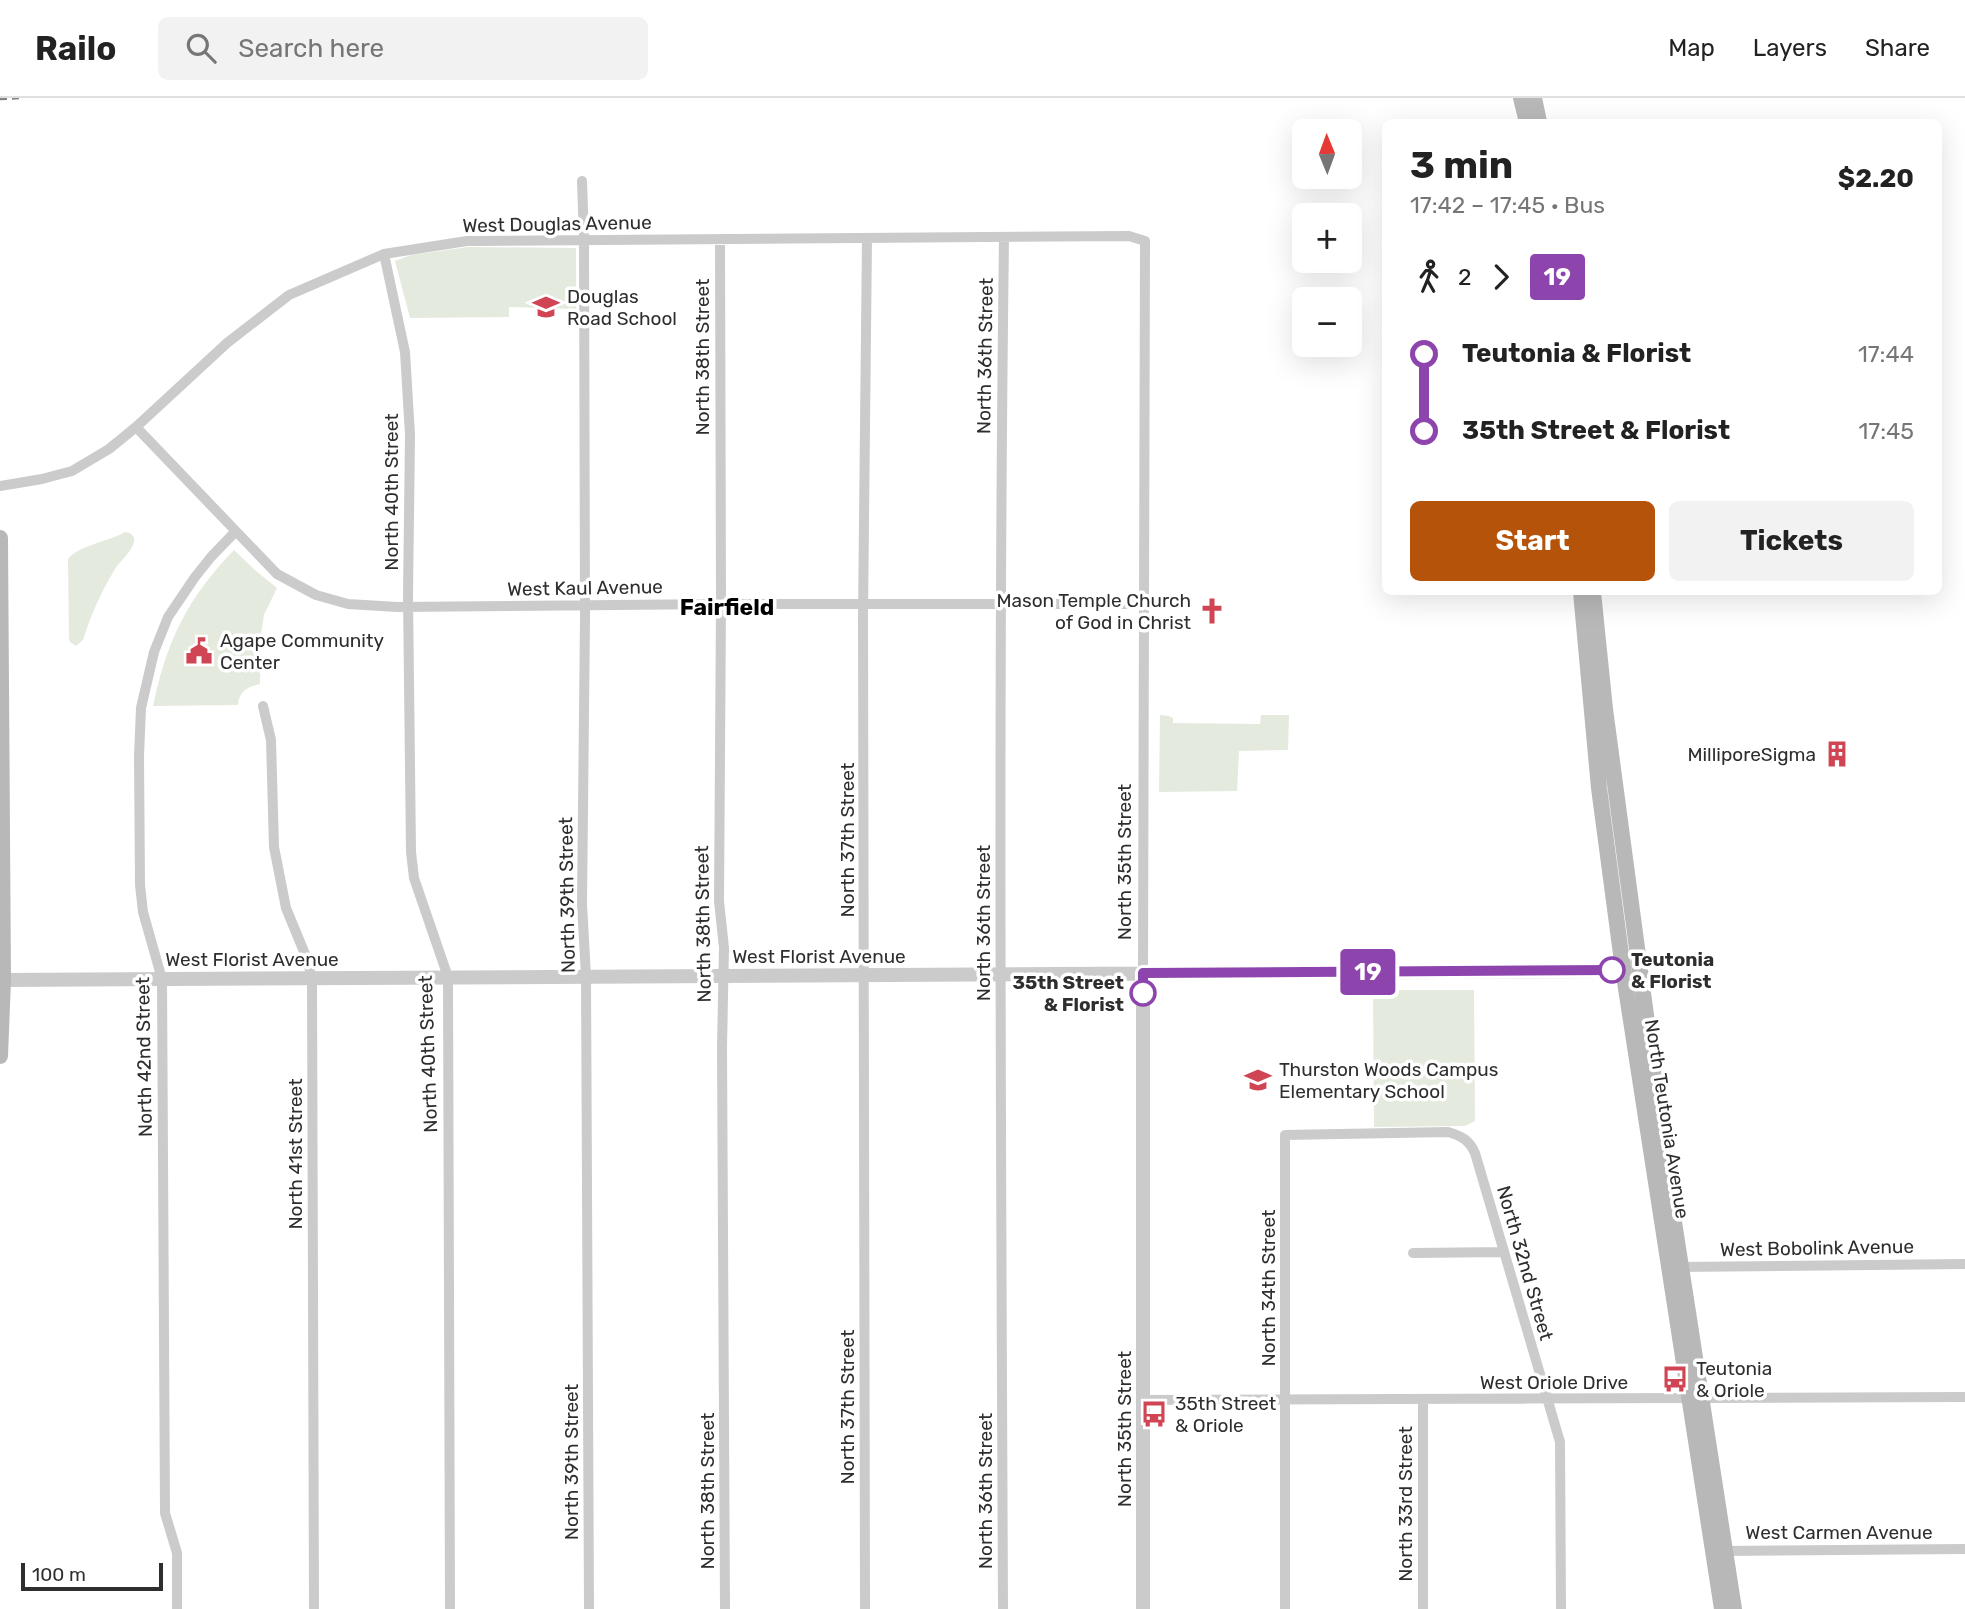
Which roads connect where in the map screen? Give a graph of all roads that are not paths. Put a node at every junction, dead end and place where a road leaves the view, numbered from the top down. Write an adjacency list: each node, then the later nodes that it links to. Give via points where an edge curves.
1 (1528, 100): 2 (main road); 3 (main road)
2 (1527, 119)
3 (1538, 119)
4 (582, 181): 7 (street, North 39th Street)
5 (867, 238): 6 (street, West Douglas Avenue); 8 (street, West Douglas Avenue); 20 (street, North 37th Street)
6 (1004, 238): 9 (street, West Douglas Avenue, via 1129,236); 17 (street, North 36th Street)
7 (584, 239): 8 (street, West Douglas Avenue); 10 (street, West Douglas Avenue, via 467,240); 22 (street, North 39th Street)
8 (720, 239): 18 (street, North 38th Street)
9 (1145, 242): 19 (street, North 35th Street)
10 (384, 254): 11 (street, West Douglas Avenue, via 289,295 228,343); 21 (street, North 40th Street, via 405,352 410,435)
11 (136, 427): 12 (street, West Douglas Avenue, via 72,471); 13 (street, West Kaul Avenue)
12 (0, 486)
13 (235, 532): 21 (street, West Kaul Avenue, via 277,574 316,595 348,604); 32 (street, North 42nd Street, via 168,617 141,708 140,885)
14 (0, 538): 33 (main road)
15 (1581, 595): 24 (main road, North Teutonia Avenue, via 1599,788)
16 (1593, 595): 24 (main road, North Teutonia Avenue)
17 (1001, 603): 19 (street, West Kaul Avenue); 20 (street, West Kaul Avenue); 26 (street, North 36th Street)
18 (720, 604): 20 (street, West Kaul Avenue); 22 (street, West Kaul Avenue); 29 (street, North 38th Street)
19 (1145, 604): 25 (street, North 35th Street)
20 (863, 605): 27 (street, North 37th Street)
21 (408, 607): 22 (street, West Kaul Avenue); 30 (street, North 40th Street, via 411,852 414,878)
22 (585, 607): 28 (street, North 39th Street, via 582,904)
23 (263, 706): 31 (street, North 41st Street, via 271,740 274,847 286,908)
24 (1631, 968): 25 (street, West Florist Avenue); 39 (main road, North Teutonia Avenue)
25 (1143, 973): 26 (street, West Florist Avenue); 44 (street, North 35th Street)
26 (1000, 974): 27 (street, West Florist Avenue); 54 (street, North 36th Street)
27 (865, 975): 29 (street, West Florist Avenue); 53 (street, North 37th Street)
28 (586, 976): 29 (street, West Florist Avenue); 30 (street, West Florist Avenue); 51 (street, North 39th Street)
29 (723, 976): 52 (street, North 38th Street)
30 (448, 977): 31 (street, West Florist Avenue); 50 (street, North 40th Street)
31 (312, 978): 32 (street, West Florist Avenue); 49 (street, North 41st Street)
32 (162, 979): 33 (street, West Florist Avenue); 48 (street, North 42nd Street, via 166,1513 177,1552)
33 (1, 980): 34 (main road)
34 (0, 1056)
35 (1286, 1135): 36 (street, North 32nd Street, via 1448,1132 1464,1138 1475,1153); 45 (street, North 34th Street)
36 (1504, 1252): 37 (street); 41 (street, North 32nd Street)
37 (1413, 1253)
38 (1965, 1264): 39 (street, West Bobolink Avenue)
39 (1675, 1267): 43 (main road, North Teutonia Avenue)
40 (1965, 1397): 43 (street, West Oriole Drive)
41 (1547, 1398): 42 (street, West Oriole Drive); 43 (street, West Oriole Drive); 58 (street, North 32nd Street, via 1561,1453)
42 (1423, 1399): 45 (street, West Oriole Drive); 57 (street, North 33rd Street)
43 (1695, 1399): 47 (main road, North Teutonia Avenue)
44 (1143, 1400): 45 (street, West Oriole Drive); 55 (street, North 35th Street)
45 (1286, 1400): 56 (street, North 34th Street)
46 (1965, 1549): 47 (street, West Carmen Avenue)
47 (1719, 1551): 59 (main road, North Teutonia Avenue); 60 (main road, North Teutonia Avenue)
48 (177, 1609)
49 (314, 1609)
50 (450, 1609)
51 (589, 1609)
52 (725, 1609)
53 (865, 1609)
54 (1003, 1609)
55 (1143, 1609)
56 (1285, 1609)
57 (1423, 1609)
58 (1561, 1609)
59 (1722, 1609)
60 (1734, 1609)

